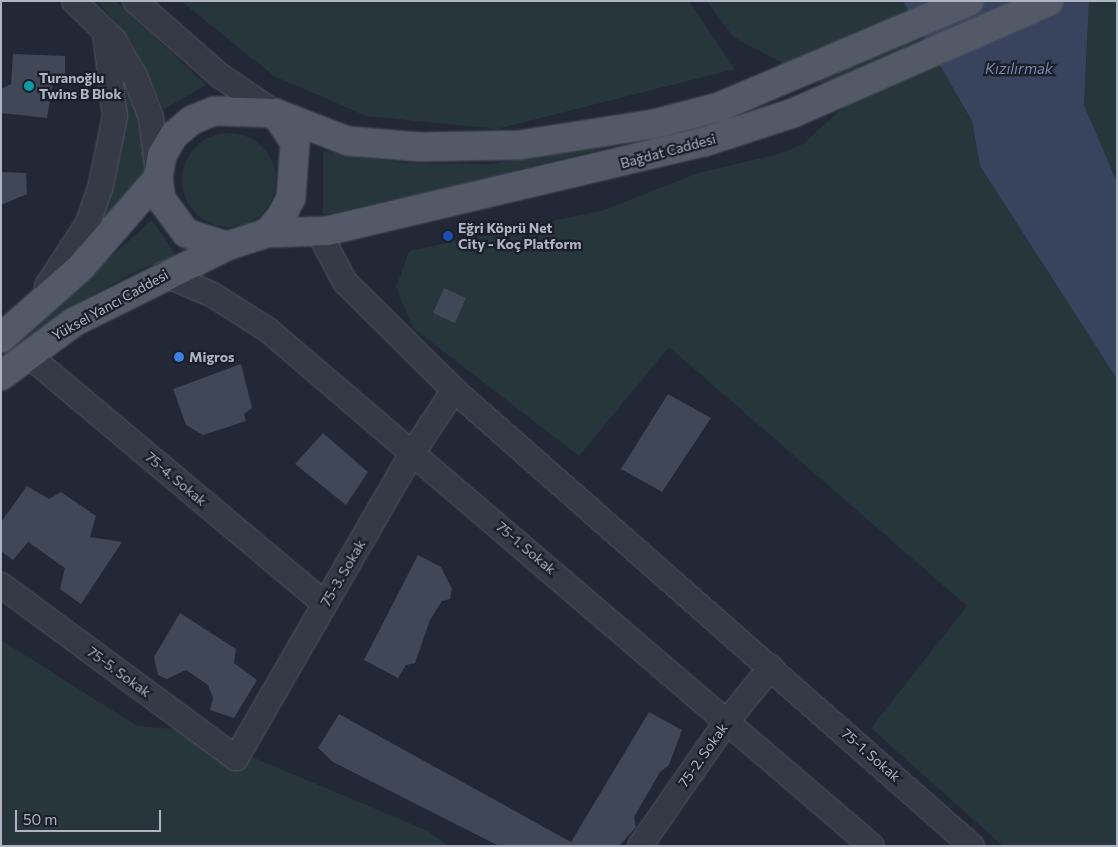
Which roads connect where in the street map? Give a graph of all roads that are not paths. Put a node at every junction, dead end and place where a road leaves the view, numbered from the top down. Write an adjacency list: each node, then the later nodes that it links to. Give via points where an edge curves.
1 (74, 1): 5 (street)
2 (134, 1): 6 (street, via 219,75)
3 (969, 1): 6 (main road, via 719,107 653,124 519,145 421,147 348,141)
4 (1049, 1): 8 (main road, Bağdat Caddesi, via 793,113 704,142 554,180)
5 (105, 32): 7 (street, via 134,74 151,117); 12 (street, via 115,116 100,189 88,223 66,261)
6 (275, 113): 7 (main road, via 214,111 192,120 174,135 162,155); 9 (main road, via 295,143 294,176 281,217)
7 (158, 178): 10 (main road, via 165,206 186,233); 12 (main road, via 80,267)
8 (318, 231): 9 (main road, Bağdat Caddesi); 15 (street, 75-1. Sokak, via 345,282)
9 (267, 233): 10 (main road)
10 (226, 246): 11 (main road, Yüksel Yancı Caddesi)
11 (164, 274): 13 (main road, Yüksel Yancı Caddesi); 16 (street, 75-1. Sokak, via 213,295 268,330)
12 (10, 331)
13 (27, 354): 14 (main road, Yüksel Yancı Caddesi); 18 (street, 75-4. Sokak)
14 (1, 376)
15 (454, 390): 16 (street, 75-3. Sokak); 19 (street, 75-1. Sokak)
16 (413, 452): 18 (street, 75-3. Sokak); 20 (street, 75-1. Sokak)
17 (1, 585): 21 (street, 75-5. Sokak)
18 (325, 604): 21 (street, 75-3. Sokak)
19 (771, 667): 20 (street, 75-2. Sokak); 24 (street, 75-1. Sokak)
20 (728, 720): 22 (street, 75-2. Sokak); 23 (street, 75-1. Sokak)
21 (236, 758)
22 (640, 846)
23 (872, 846)
24 (972, 846)

